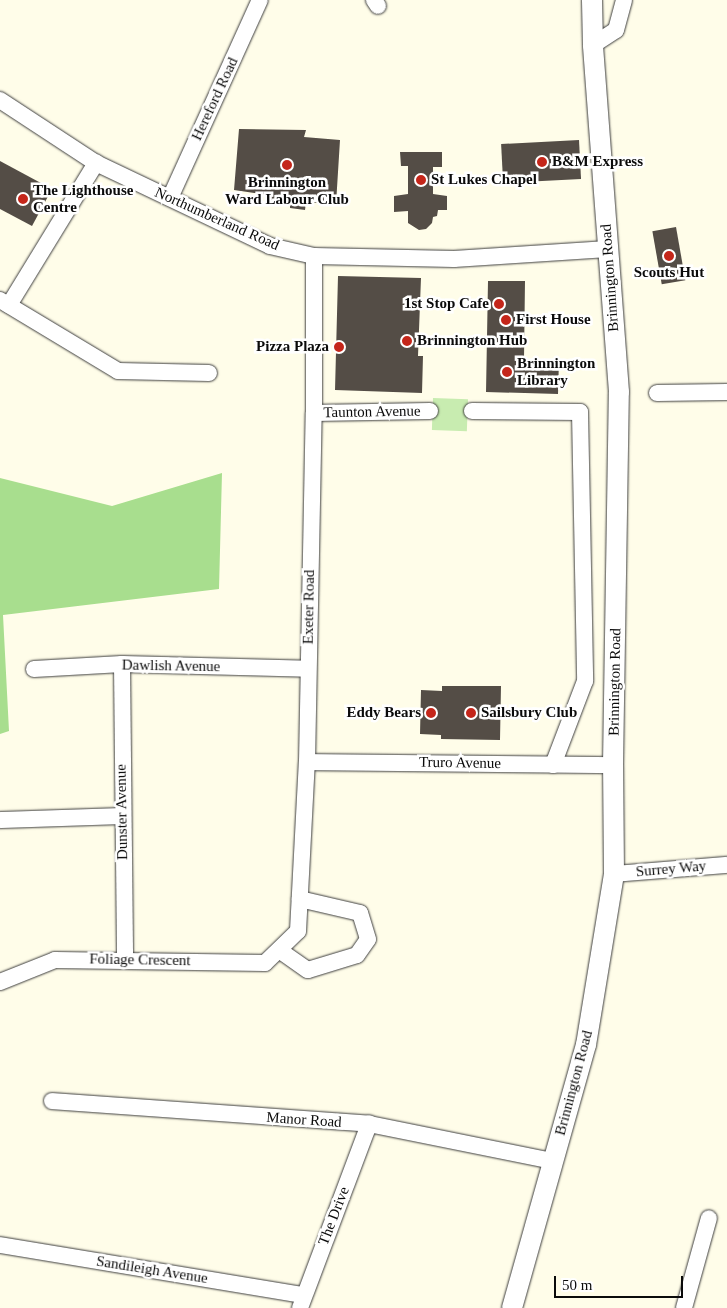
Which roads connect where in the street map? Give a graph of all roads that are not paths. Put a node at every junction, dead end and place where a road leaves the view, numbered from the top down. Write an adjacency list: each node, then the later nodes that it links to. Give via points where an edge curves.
1 (260, 0): 7 (street, Hereford Road)
2 (592, 0): 4 (street, Brinnington Road)
3 (624, 0): 4 (street, via 616,30)
4 (593, 45): 8 (street, Brinnington Road)
5 (0, 100): 6 (street, Northumberland Road)
6 (96, 163): 7 (street, Northumberland Road); 10 (street)
7 (170, 198): 9 (street, Northumberland Road, via 270,246)
8 (608, 249): 9 (street, Northumberland Road, via 454,259); 22 (street, Brinnington Road, via 619,392)
9 (314, 256): 16 (street, Exeter Road)
10 (4, 302): 11 (street, via 118,370)
11 (209, 373)
12 (727, 392): 13 (street)
13 (657, 393)
14 (430, 411): 16 (street, Taunton Avenue)
15 (472, 411): 21 (street, via 580,412 585,681)
16 (314, 413): 19 (street, Exeter Road)
17 (122, 664): 18 (street, Dawlish Avenue); 19 (street, Dawlish Avenue); 23 (street, Dunster Avenue)
18 (34, 669)
19 (308, 669): 20 (street, Exeter Road)
20 (307, 762): 21 (street, Truro Avenue); 27 (street, Exeter Road)
21 (553, 765): 22 (street, Truro Avenue)
22 (614, 765): 26 (street, Brinnington Road)
23 (122, 816): 24 (street); 29 (street, Dunster Avenue)
24 (0, 820)
25 (727, 865): 26 (street, Surrey Way)
26 (614, 874): 33 (street, Brinnington Road, via 586,1045)
27 (300, 900): 28 (street, Exeter Road, via 298,931); 28 (street, via 360,913 368,939 357,955 308,970)
28 (279, 950): 29 (street, Foliage Crescent, via 265,963)
29 (125, 959): 30 (street, Foliage Crescent, via 54,960)
30 (0, 982)
31 (52, 1101): 32 (street, Manor Road)
32 (369, 1124): 33 (street, Manor Road); 36 (street, The Drive)
33 (553, 1161): 37 (street, Brinnington Road)
34 (709, 1218): 38 (street)
35 (0, 1245): 36 (street, Sandileigh Avenue)
36 (302, 1302)
37 (513, 1308)
38 (684, 1308)

